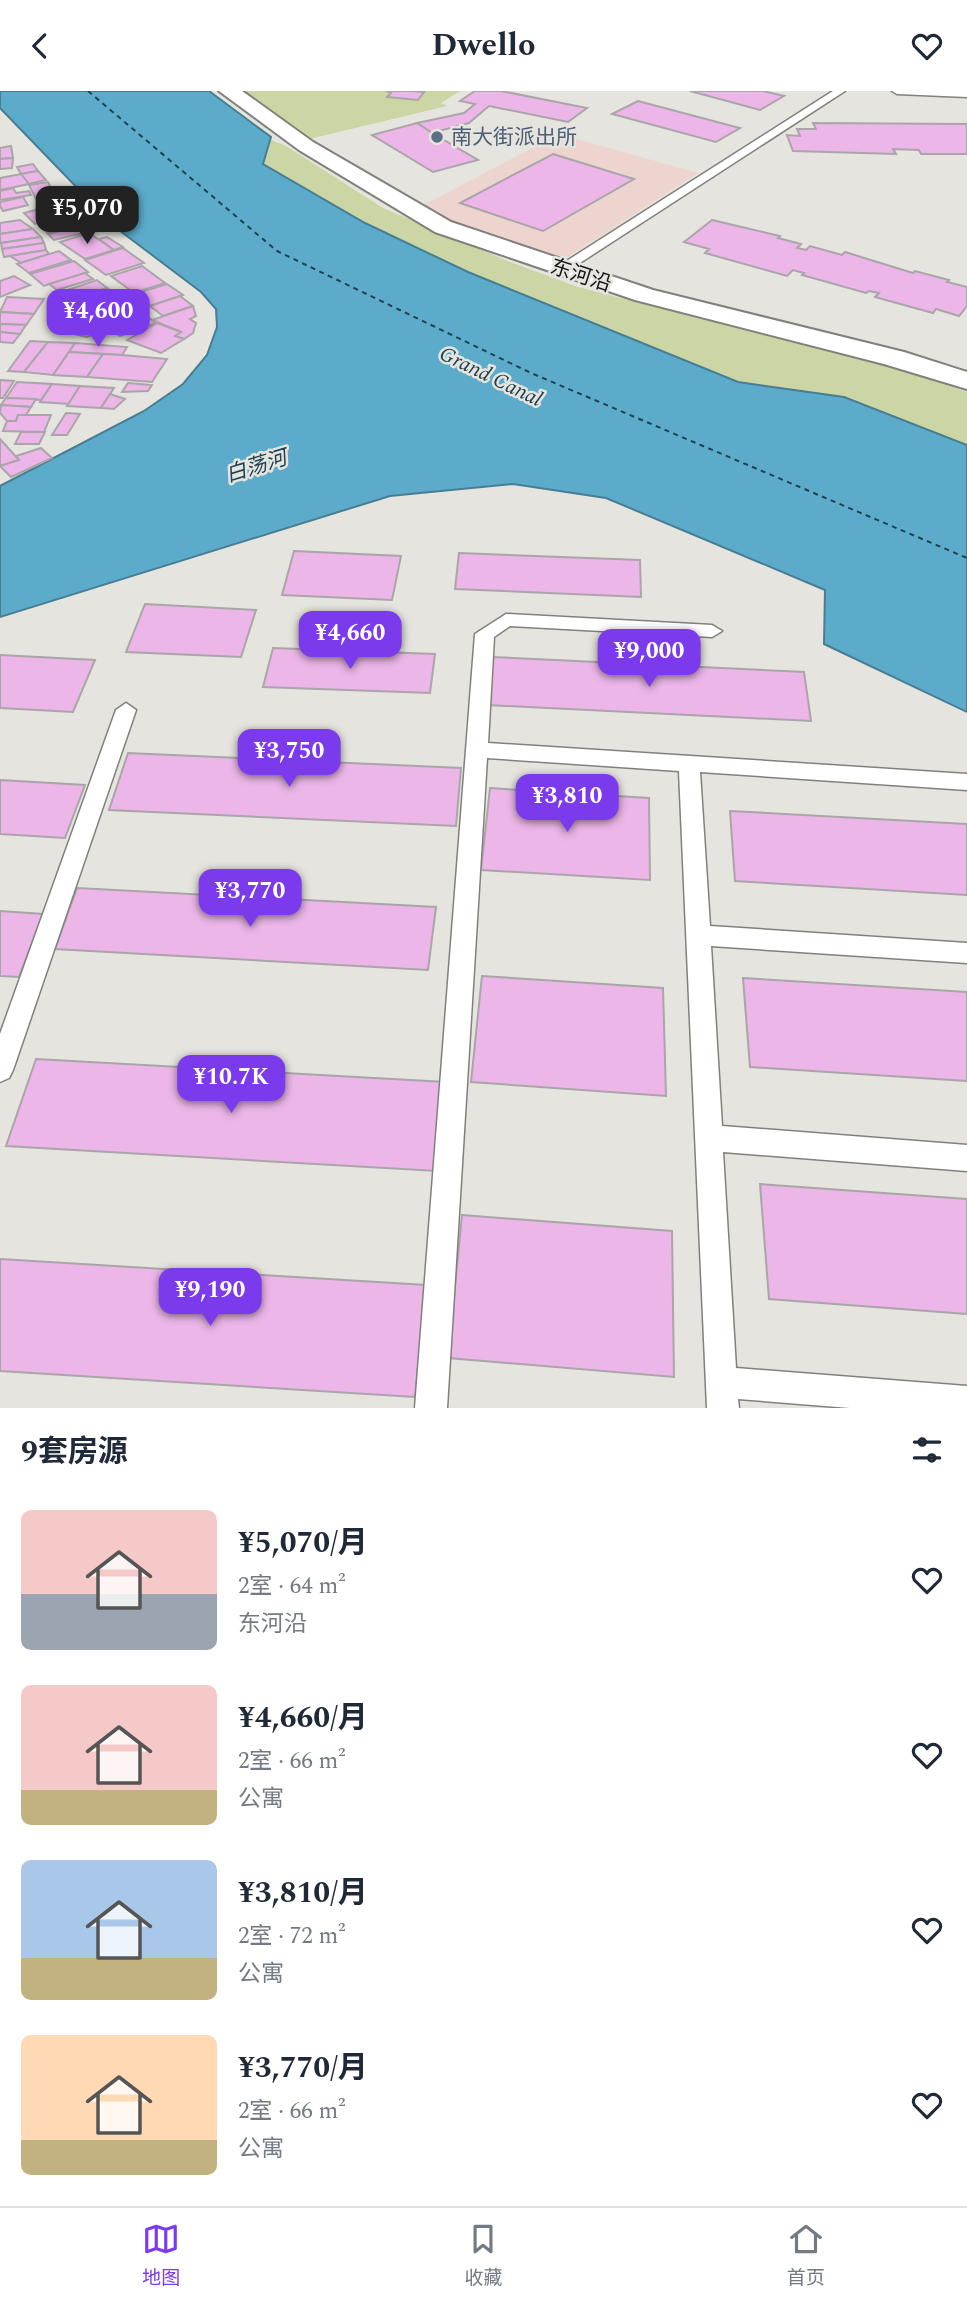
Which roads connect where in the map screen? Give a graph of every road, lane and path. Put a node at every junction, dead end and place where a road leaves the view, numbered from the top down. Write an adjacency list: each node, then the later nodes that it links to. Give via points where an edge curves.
1 (229, 91): 5 (street, 东河沿, via 306,146 443,227)
2 (840, 91): 5 (lane)
3 (897, 91): 4 (lane)
4 (967, 94)
5 (561, 268): 6 (street, 东河沿, via 644,295)
6 (967, 381)
7 (712, 631): 9 (lane, via 506,620 485,634)
8 (126, 710): 14 (lane)
9 (477, 750): 10 (lane); 19 (lane)
10 (689, 762): 11 (lane); 12 (lane)
11 (967, 782)
12 (698, 935): 13 (lane); 15 (lane)
13 (967, 953)
14 (0, 1070)
15 (709, 1138): 16 (lane); 17 (lane)
16 (967, 1158)
17 (722, 1395): 18 (lane)
18 (967, 1402)
19 (431, 1408)

